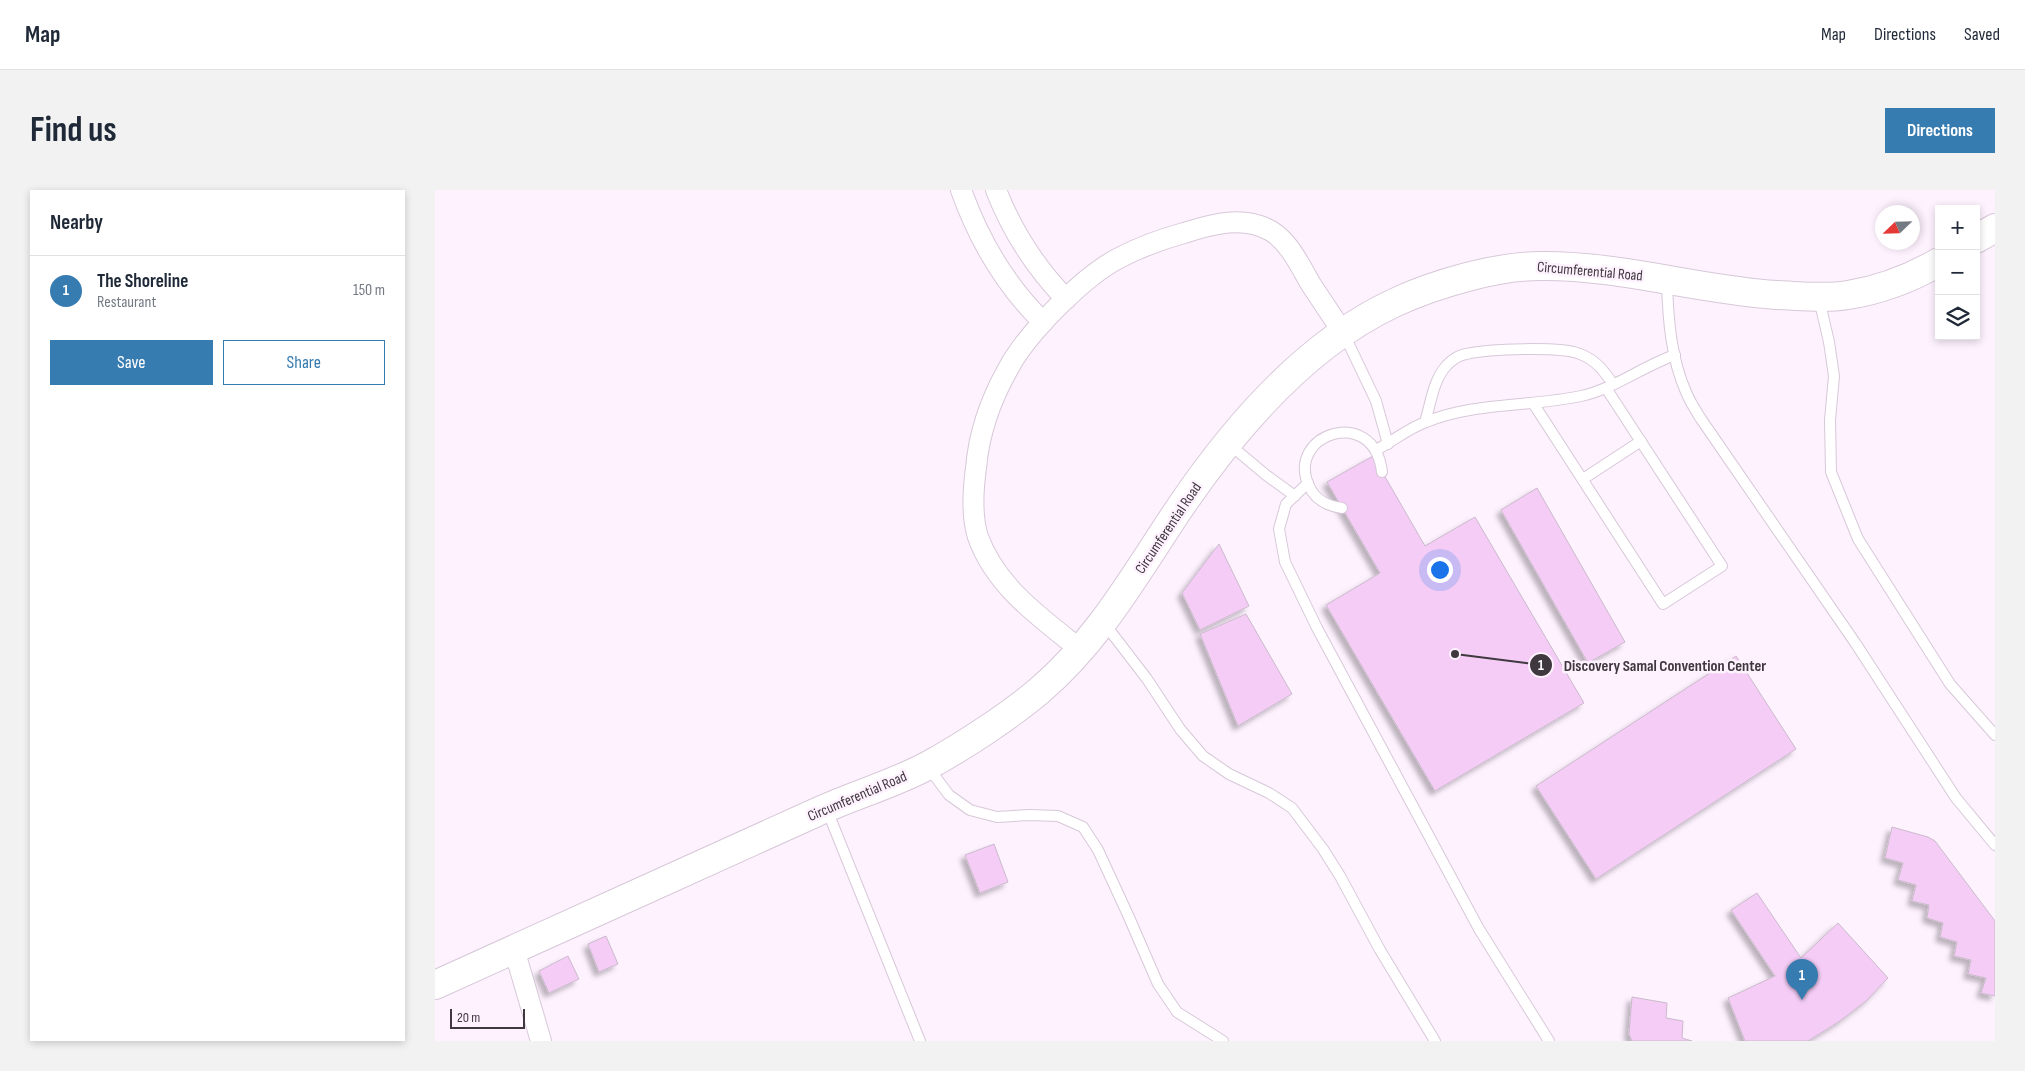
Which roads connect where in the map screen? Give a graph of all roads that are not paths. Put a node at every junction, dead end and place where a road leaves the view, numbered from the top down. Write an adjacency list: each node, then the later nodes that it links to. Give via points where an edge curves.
1 (961, 190): 9 (street, via 992,257 1019,297)
2 (996, 190): 8 (street, via 1035,263)
3 (1995, 228): 4 (main road)
4 (1980, 237)
5 (1935, 264): 7 (main road, Circumferential Road, via 1883,286 1850,295)
6 (1667, 279): 7 (main road, Circumferential Road, via 1739,292); 10 (main road, Circumferential Road, via 1538,266 1484,272 1396,302); 11 (lane)
7 (1819, 298): 26 (lane, via 1834,376 1830,420 1831,472 1858,539 1950,684)
8 (1066, 299): 9 (street); 10 (street, via 1118,258 1156,241 1237,222 1272,231 1285,244)
9 (1043, 322): 25 (street, via 1009,367 985,422 977,458 973,512 988,560 1005,584)
10 (1343, 331): 16 (main road, Circumferential Road, via 1280,385); 17 (lane, via 1376,401)
11 (1675, 356): 12 (lane); 29 (lane, via 1686,393 1701,419 1856,644 1956,798)
12 (1609, 386): 13 (lane, via 1581,396); 14 (lane, via 1603,369 1592,360 1571,352 1557,349 1465,354 1447,364 1441,373); 15 (lane)
13 (1533, 402): 14 (lane, via 1464,411); 20 (lane)
14 (1425, 422): 17 (lane)
15 (1641, 441): 20 (lane); 20 (lane, via 1723,566 1663,604)
16 (1228, 443): 22 (lane); 24 (main road, Circumferential Road, via 1182,504)
17 (1387, 444): 18 (lane)
18 (1376, 450): 19 (lane); 21 (lane, via 1359,435 1345,432 1330,434 1317,442 1309,454 1305,468)
19 (1382, 472)
20 (1583, 479)
21 (1307, 483): 22 (lane); 23 (lane, via 1321,501)
22 (1295, 496): 36 (lane, via 1286,504 1279,529 1285,562 1317,628 1479,929)
23 (1342, 508)
24 (1105, 623): 25 (main road, Circumferential Road); 35 (lane, via 1180,730 1203,756 1292,808 1340,876)
25 (1081, 650): 27 (main road, Circumferential Road, via 1040,690)
26 (1995, 735)
27 (927, 766): 28 (main road, Circumferential Road); 34 (lane, via 949,795 969,810 997,817 1058,816 1083,828 1098,850 1158,984 1177,1012)
28 (826, 808): 30 (main road, Circumferential Road); 33 (lane)
29 (1995, 845)
30 (514, 949): 31 (main road, Circumferential Road); 32 (street)
31 (435, 985)
32 (541, 1041)
33 (920, 1041)
34 (1223, 1041)
35 (1435, 1041)
36 (1549, 1041)

